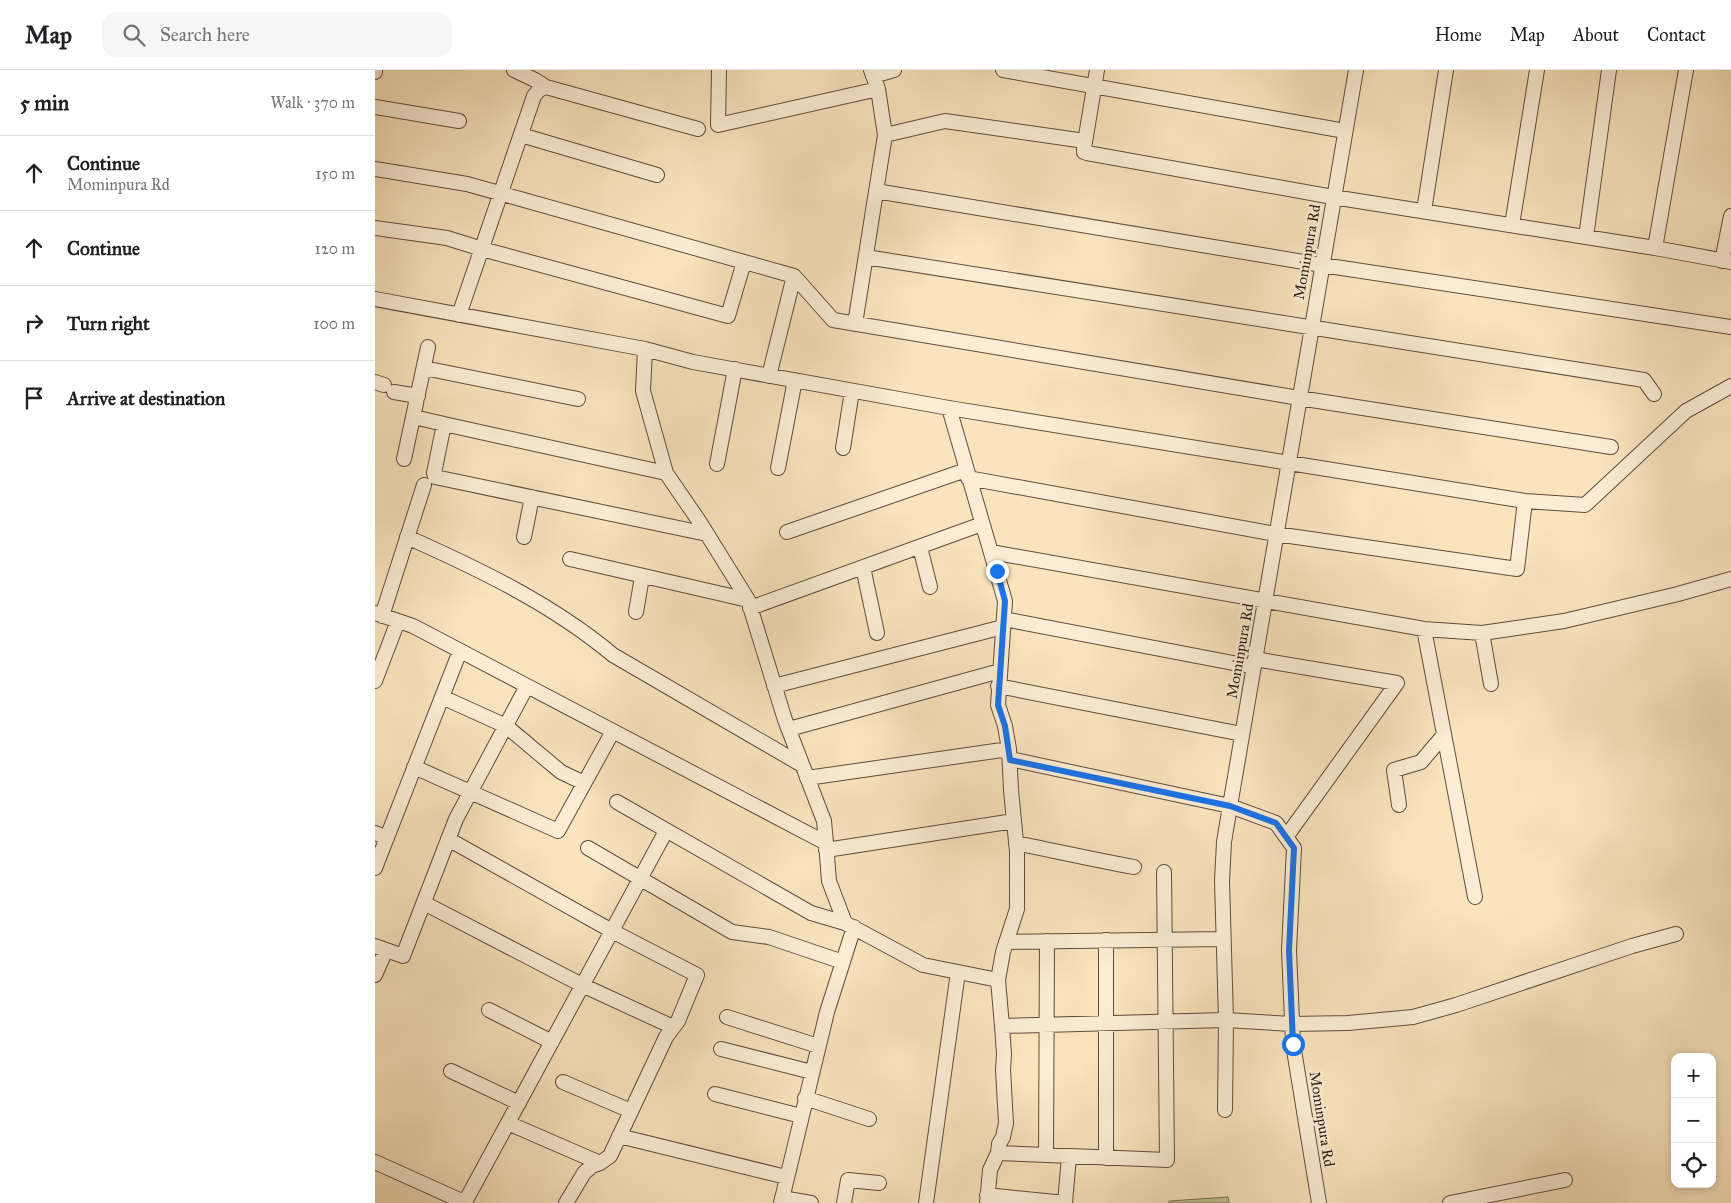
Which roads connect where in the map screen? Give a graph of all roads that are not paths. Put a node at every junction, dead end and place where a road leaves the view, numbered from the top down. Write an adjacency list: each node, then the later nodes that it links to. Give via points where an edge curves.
1 (514, 70): 14 (street)
2 (719, 70): 12 (street, via 718,125)
3 (894, 70): 12 (street)
4 (1003, 70): 11 (street)
5 (1097, 70): 13 (street)
6 (1355, 70): 18 (street, Mominpura Rd)
7 (1446, 70): 27 (street)
8 (1537, 70): 29 (street)
9 (1609, 70): 31 (street)
10 (1686, 70): 32 (street)
11 (1038, 73): 13 (street)
12 (874, 79): 19 (street)
13 (1094, 86): 18 (street); 21 (street)
14 (546, 88): 17 (street); 20 (street, via 534,96)
15 (375, 107): 16 (street)
16 (459, 121)
17 (698, 129)
18 (1345, 131): 26 (street, Mominpura Rd)
19 (885, 135): 21 (street, via 945,121); 24 (street)
20 (521, 136): 23 (street); 25 (street)
21 (1085, 142): 26 (street, via 1084,152 1087,154)
22 (375, 169): 25 (street)
23 (657, 175)
24 (876, 190): 34 (street); 37 (street)
25 (501, 193): 33 (street); 35 (street)
26 (1333, 197): 27 (street); 37 (street, Mominpura Rd)
27 (1423, 211): 29 (street)
28 (1731, 216): 36 (street)
29 (1512, 225): 31 (street)
30 (375, 228): 33 (street, via 447,238)
31 (1585, 237): 32 (street)
32 (1655, 248): 36 (street)
33 (482, 249): 35 (street, via 728,316); 40 (street)
34 (866, 257): 41 (street); 43 (street)
35 (744, 262): 38 (street)
36 (1727, 262)
37 (1322, 265): 42 (street); 43 (street, Mominpura Rd)
38 (794, 276): 41 (street, via 833,320); 48 (street)
39 (375, 299): 40 (street)
40 (459, 316): 45 (street)
41 (855, 324): 55 (street)
42 (1731, 327)
43 (1311, 328): 53 (street, via 1644,380); 55 (street, Mominpura Rd)
44 (428, 347): 46 (street)
45 (645, 349): 47 (street); 66 (street, via 643,391)
46 (424, 368): 54 (street); 56 (street)
47 (735, 370): 48 (street); 64 (street)
48 (769, 376): 49 (street)
49 (795, 380): 52 (street); 65 (street)
50 (384, 386): 54 (street)
51 (1731, 386): 70 (street, via 1686,412 1585,505)
52 (852, 391): 57 (street); 61 (street)
53 (1654, 394)
54 (418, 396): 58 (street)
55 (1299, 398): 60 (street); 63 (street, Mominpura Rd)
56 (578, 399)
57 (949, 408): 63 (street); 67 (street)
58 (414, 418): 59 (street); 62 (street)
59 (444, 424): 66 (street); 69 (street, via 435,477)
60 (1611, 447)
61 (843, 448)
62 (404, 459)
63 (1288, 463): 70 (street); 74 (street, Mominpura Rd)
64 (717, 464)
65 (778, 468)
66 (666, 473): 73 (street)
67 (967, 474): 71 (street); 72 (street); 74 (street)
68 (424, 484): 75 (street)
69 (532, 497): 73 (street); 76 (street)
70 (1525, 502): 74 (street, via 1517,568)
71 (982, 524): 77 (street); 78 (street)
72 (787, 532)
73 (707, 534): 85 (street)
74 (1276, 534): 84 (street, Mominpura Rd)
75 (407, 537): 87 (street); 109 (street, via 451,556 562,616 613,655)
76 (524, 537)
77 (920, 547): 80 (street); 83 (street)
78 (991, 552): 84 (street); 89 (street, via 1005,601)
79 (570, 559): 81 (street)
80 (863, 567): 85 (street); 91 (street)
81 (642, 577): 85 (street); 86 (street)
82 (1731, 579): 92 (street, via 1564,621)
83 (930, 587)
84 (1265, 601): 90 (street); 94 (street, Mominpura Rd)
85 (749, 604): 99 (street)
86 (636, 612)
87 (379, 614): 88 (street)
88 (398, 621): 93 (street); 96 (street)
89 (1004, 623): 94 (street); 95 (street); 99 (street)
90 (1424, 629): 92 (street); 106 (street)
91 (877, 634)
92 (1482, 634): 97 (street)
93 (460, 651): 98 (street); 101 (street)
94 (1254, 663): 105 (street, Mominpura Rd); 118 (street, via 1397,683)
95 (1000, 671): 100 (street); 103 (street)
96 (375, 681)
97 (1491, 684)
98 (527, 686): 102 (street); 104 (street)
99 (774, 686): 103 (street)
100 (998, 686): 105 (street); 107 (street, via 998,705)
101 (443, 697): 102 (street); 108 (street)
102 (506, 726): 110 (street, via 561,772); 111 (street)
103 (789, 729): 109 (street)
104 (613, 731): 110 (street); 121 (street)
105 (1242, 734): 114 (street, Mominpura Rd)
106 (1443, 736): 113 (street, via 1421,762 1394,770); 127 (street)
107 (1009, 754): 109 (street); 114 (street); 115 (street)
108 (415, 767): 111 (street); 117 (street)
109 (805, 772): 121 (street, via 823,821)
110 (584, 784): 111 (street, via 558,831)
111 (471, 793): 119 (street)
112 (617, 802): 116 (street)
113 (1399, 805)
114 (1230, 806): 118 (street, Mominpura Rd, via 1276,823); 132 (street, via 1224,842)
115 (1014, 821): 120 (street); 121 (street)
116 (666, 831): 126 (street); 129 (street, via 811,913)
117 (381, 836): 124 (street)
118 (1286, 837): 149 (street, Mominpura Rd, via 1294,848 1289,950)
119 (449, 839): 128 (street); 130 (street)
120 (1016, 844): 123 (street); 136 (street, via 1017,909)
121 (826, 846): 129 (street, via 829,881)
122 (588, 848): 126 (street)
123 (1134, 867)
124 (375, 868)
125 (1163, 872): 134 (street)
126 (641, 878): 130 (street); 138 (street, via 732,932 769,937)
127 (1475, 898)
128 (423, 903): 137 (street, via 403,956); 142 (street)
129 (850, 925): 138 (street); 139 (street, via 923,965)
130 (612, 931): 142 (street); 151 (street, via 697,975)
131 (1676, 934): 149 (street, via 1413,1017)
132 (1223, 939): 134 (street); 145 (street)
133 (1106, 940): 134 (street); 135 (street); 147 (street)
134 (1163, 940): 146 (street)
135 (1047, 941): 136 (street); 148 (street)
136 (1007, 942): 141 (street)
137 (380, 948): 140 (street)
138 (843, 962): 153 (street)
139 (958, 972): 141 (street); 182 (street)
140 (375, 975)
141 (998, 980): 150 (street)
142 (582, 985): 151 (street); 152 (street)
143 (489, 1010): 152 (street)
144 (727, 1018): 153 (street)
145 (1225, 1020): 146 (street); 149 (street); 161 (street)
146 (1166, 1021): 147 (street); 170 (street, via 1167,1160)
147 (1107, 1023): 148 (street); 170 (street)
148 (1047, 1024): 150 (street); 168 (street)
149 (1291, 1024): 184 (street, Mominpura Rd)
150 (1002, 1026): 167 (street, via 1006,1123)
151 (673, 1027): 162 (street)
152 (552, 1042): 160 (street)
153 (818, 1046): 156 (street)
154 (721, 1049): 156 (street)
155 (451, 1071): 160 (street)
156 (812, 1072): 159 (street)
157 (563, 1082): 162 (street)
158 (715, 1094): 163 (street)
159 (805, 1098): 163 (street); 164 (street)
160 (519, 1103): 165 (street)
161 (1225, 1110)
162 (631, 1111): 166 (street)
163 (801, 1116): 173 (street)
164 (869, 1119)
165 (508, 1123): 172 (street); 178 (street)
166 (619, 1136): 172 (street, via 610,1156); 173 (street)
167 (998, 1153): 168 (street); 176 (street, via 990,1170)
168 (1046, 1155): 169 (street)
169 (1069, 1156): 170 (street); 183 (street)
170 (1106, 1158)
171 (375, 1162): 178 (street)
172 (600, 1163): 179 (street, via 584,1173)
173 (786, 1177): 177 (street)
174 (1565, 1180): 185 (street)
175 (879, 1183): 181 (street, via 848,1180)
176 (987, 1199): 183 (street)
177 (781, 1200): 180 (street)
178 (461, 1202)
179 (566, 1203)
180 (811, 1203)
181 (844, 1203)
182 (926, 1203)
183 (1065, 1203)
184 (1319, 1203)
185 (1450, 1203)

